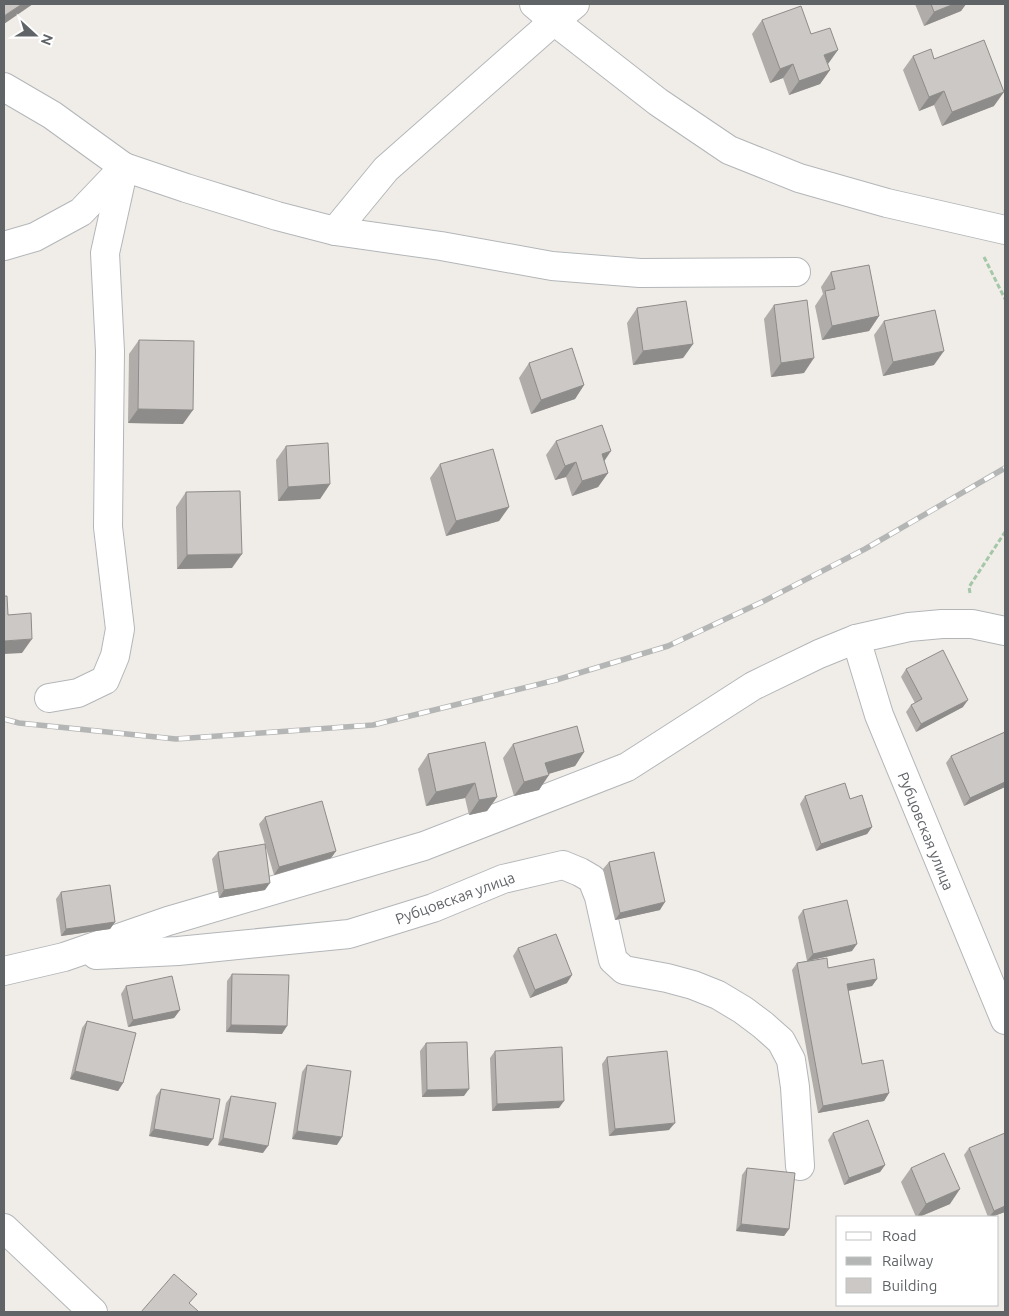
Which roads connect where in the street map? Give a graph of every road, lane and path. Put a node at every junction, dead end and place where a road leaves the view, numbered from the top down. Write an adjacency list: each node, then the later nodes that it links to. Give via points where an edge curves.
1 (534, 4): 3 (street)
2 (575, 4): 3 (street)
3 (554, 22): 6 (street, via 658,102 729,150 816,183); 7 (street, via 386,169)
4 (4, 87): 5 (street, via 52,115)
5 (124, 167): 7 (street, via 268,214); 8 (street, via 81,212 35,237); 14 (street, via 105,253 110,351 108,527 120,629 115,656 105,680 78,693)
6 (1005, 230)
7 (336, 231): 9 (street, via 552,266 640,273)
8 (4, 246)
9 (796, 272)
10 (1005, 532): 11 (path, via 969,587)
11 (972, 624): 12 (street, Рубцовская улица); 13 (street, Рубцовская улица, via 909,627)
12 (1003, 635)
13 (856, 639): 15 (street, Рубцовская улица, via 753,686 627,766 424,846 168,921); 17 (street, Рубцовская улица, via 879,715)
14 (49, 698)
15 (64, 957): 16 (street, Рубцовская улица); 18 (street, Рубцовская улица, via 178,951 349,934 433,908 503,878 563,865 592,879 614,960 624,970 667,978 718,995 757,1020 781,1041 791,1060)
16 (4, 971)
17 (1005, 1020)
18 (800, 1166)
19 (4, 1228): 20 (street)
20 (93, 1312)

